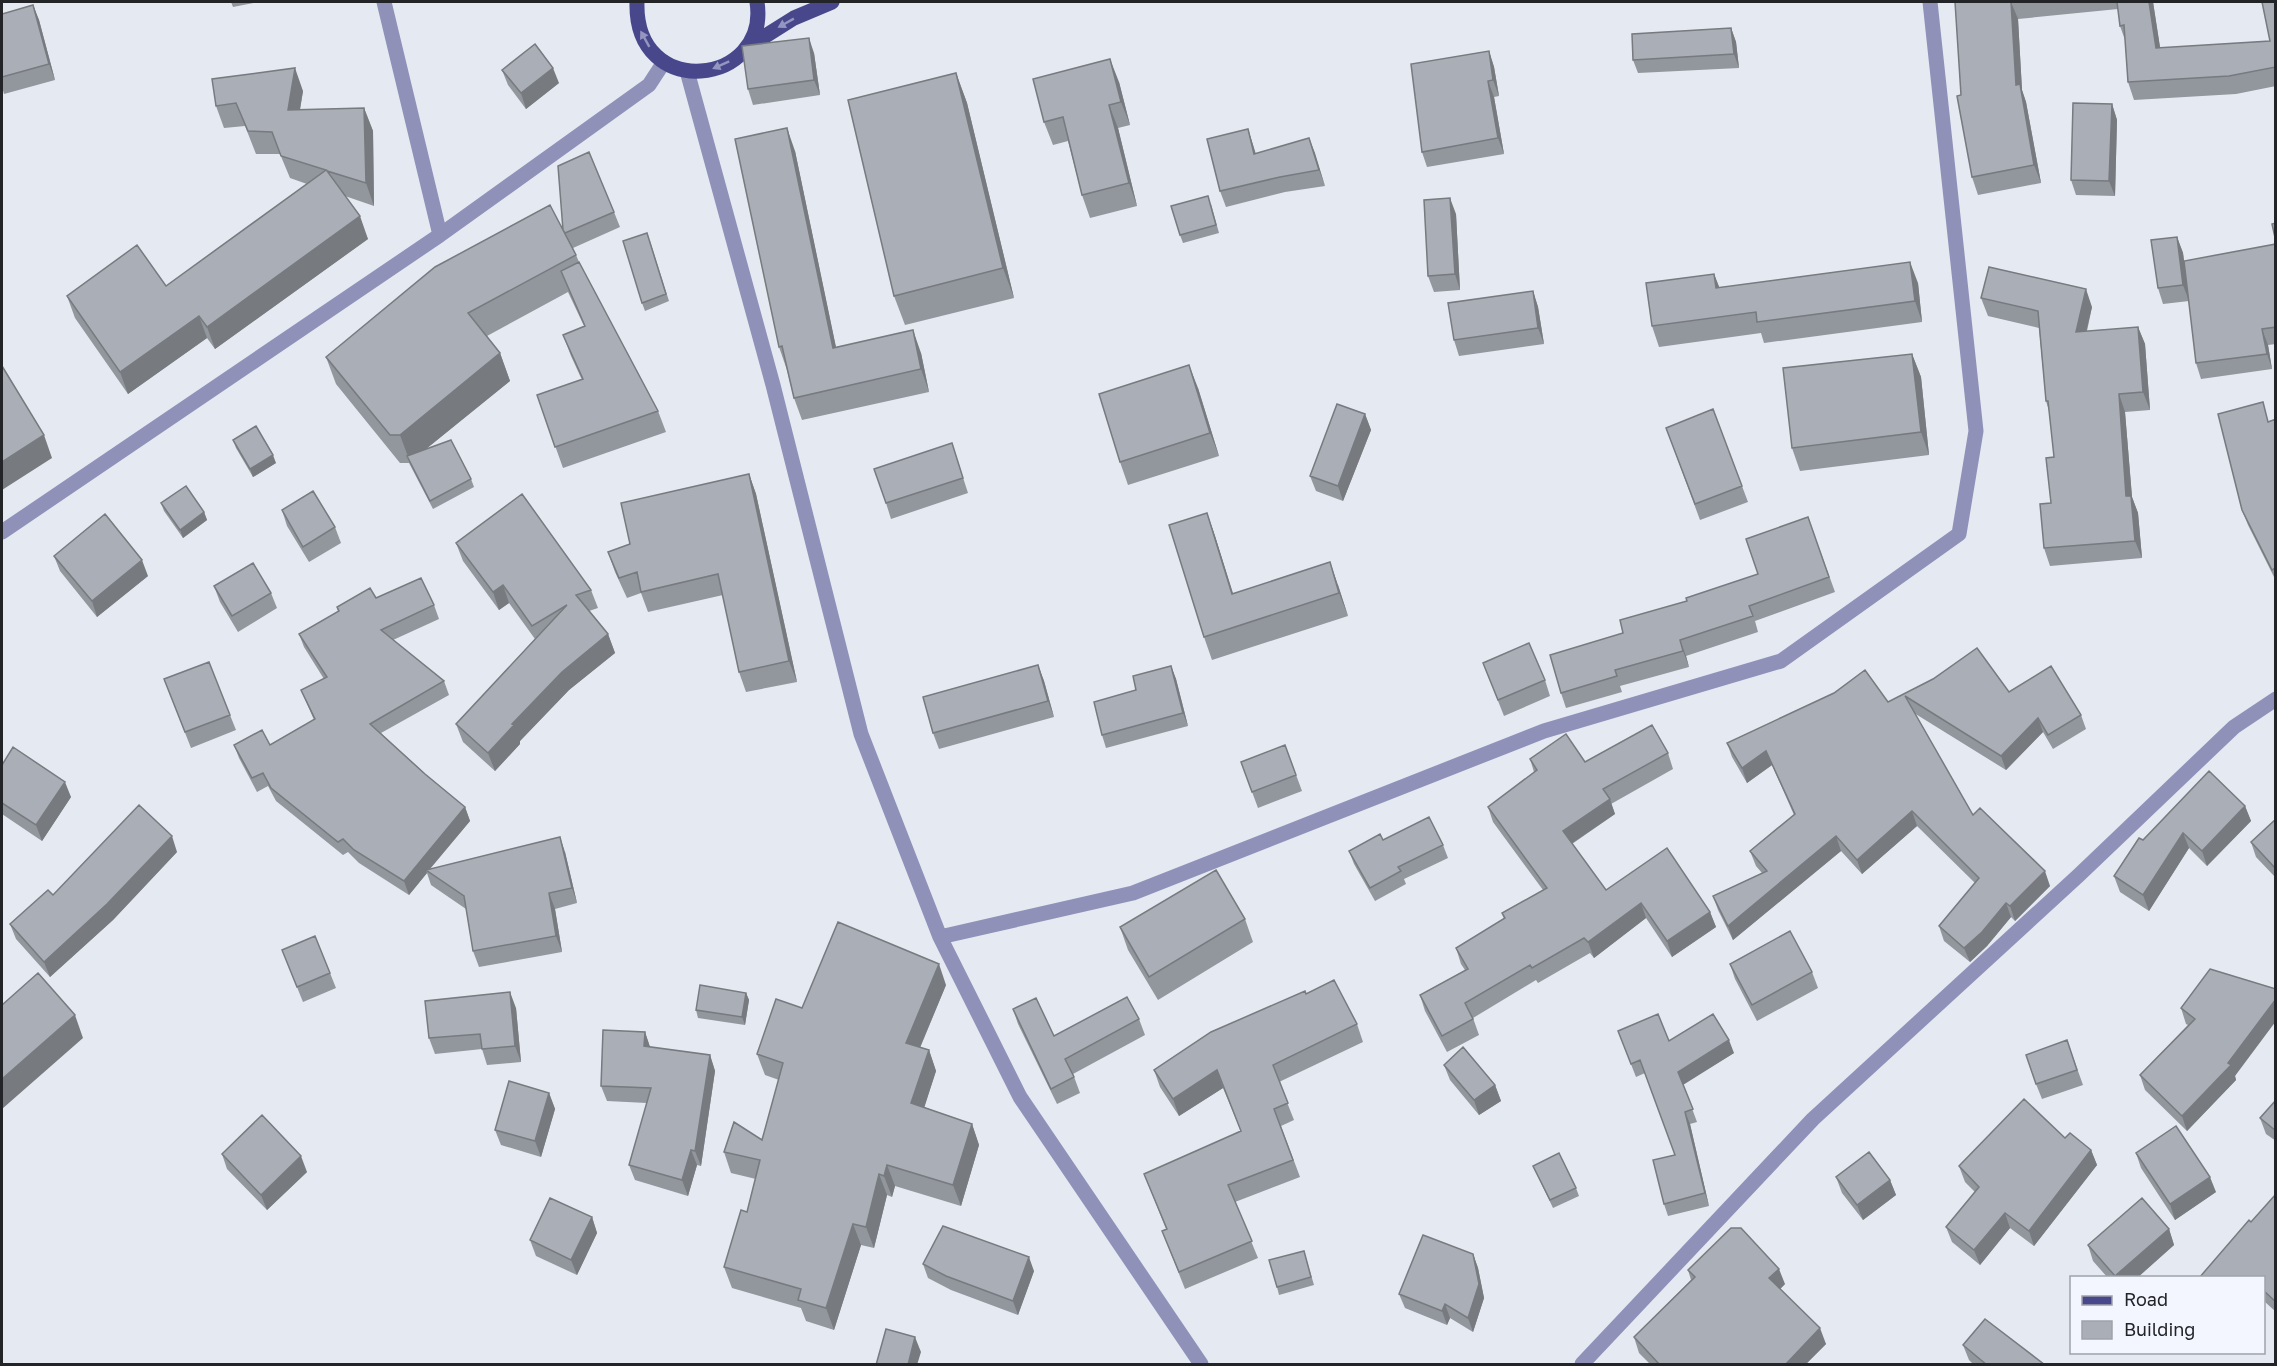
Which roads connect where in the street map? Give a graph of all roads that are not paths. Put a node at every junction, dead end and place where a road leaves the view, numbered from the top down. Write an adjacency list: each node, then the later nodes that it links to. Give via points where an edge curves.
1 (384, 2): 9 (street)
2 (637, 2): 7 (main road, one-way to 2, via 640,32)
3 (757, 2): 6 (main road, via 753,36)
4 (832, 2): 6 (main road, one-way to 6, via 794,18)
5 (1930, 2): 12 (street, via 1976,431 1959,534 1781,661 1544,732 1133,893)
6 (744, 49): 8 (main road, one-way to 8, via 718,68)
7 (664, 62): 8 (main road); 9 (street, via 649,86)
8 (687, 71): 12 (street, via 773,385 861,734)
9 (440, 235): 10 (street)
10 (2, 532)
11 (2276, 699): 14 (street, via 2234,727 1813,1119)
12 (940, 937): 13 (street, via 1020,1097)
13 (1202, 1365)
14 (1582, 1365)

